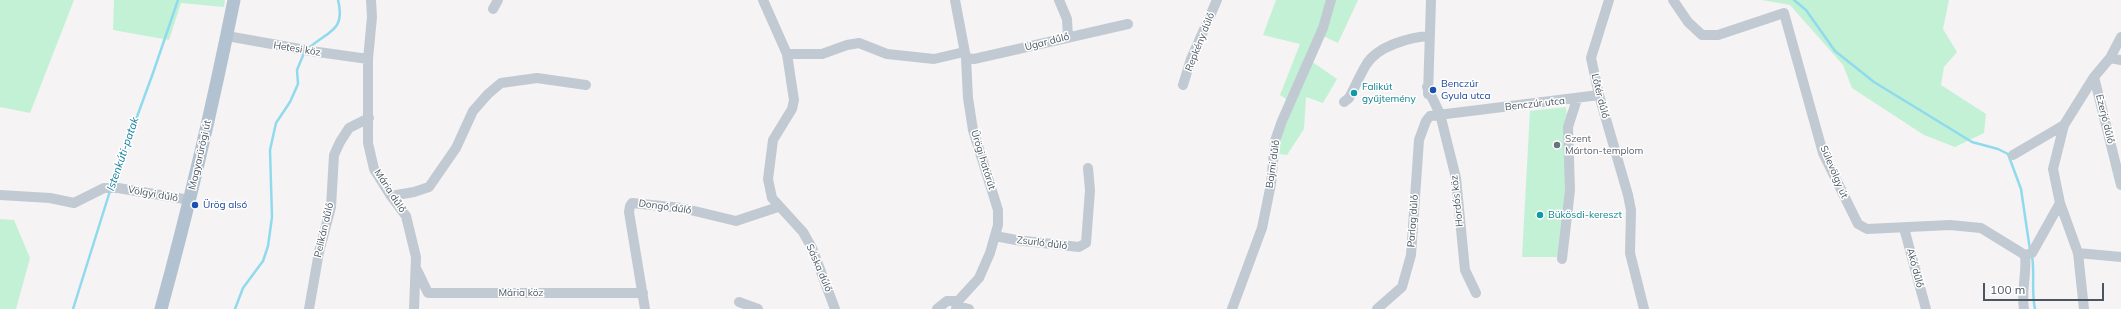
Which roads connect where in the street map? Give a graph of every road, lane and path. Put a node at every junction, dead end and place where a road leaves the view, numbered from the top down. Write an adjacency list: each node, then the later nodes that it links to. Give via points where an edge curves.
1 (234, 0): 12 (main road, Magyarürögi út)
2 (371, 0): 19 (street, Mária dűlő)
3 (763, 0): 16 (street, Sáska dűlő)
4 (955, 0): 17 (street, Ürögi határút, via 960,16)
5 (1059, 0): 14 (street, via 1067,19)
6 (1217, 0): 23 (street, Repkény dűlő)
7 (1331, 0): 57 (street, Bajmi dűlő, via 1323,28 1282,121 1276,141 1262,228)
8 (1431, 0): 13 (street)
9 (1609, 0): 24 (street, Lőtér dűlő, via 1591,58)
10 (1673, 0): 38 (street, Sülevölgy út, via 1688,22 1702,35 1718,35 1784,13 1824,153 1858,224 1867,229)
11 (1128, 24): 14 (street, Ugar dűlő)
12 (227, 36): 19 (street, Hetesi köz); 35 (main road, Magyarürögi út)
13 (1430, 36): 26 (street, via 1416,36 1395,43 1382,51 1367,63 1349,98); 27 (street, Hordós köz, via 1427,87)
14 (1068, 37): 17 (street, Ugar dűlő, via 974,59)
15 (2121, 37): 18 (street)
16 (787, 54): 17 (street, Ugar dűlő, via 822,54 859,43 887,54 934,60); 37 (street, Sáska dűlő, via 794,100 792,109 773,140 768,178 772,198)
17 (965, 55): 39 (street, Ürögi határút, via 973,130 998,210)
18 (2110, 58): 20 (street); 21 (street)
19 (368, 59): 28 (street, Mária dűlő)
20 (2121, 60)
21 (2094, 77): 29 (street); 32 (street, Ezerjó dűlő)
22 (586, 84): 34 (street, via 537,78 501,83 473,111 456,148 429,187)
23 (1183, 85)
24 (1599, 95): 25 (street, Benczúr utca); 59 (street, Lőtér dűlő, via 1628,195 1631,210 1630,253)
25 (1577, 100): 27 (street, Benczúr utca); 43 (street, via 1568,126 1570,190)
26 (1344, 102)
27 (1432, 117): 46 (street, Hordós köz, via 1456,178 1465,270); 58 (street, Parlag dűlő, via 1419,140 1411,255 1402,287)
28 (369, 118): 34 (street, Mária dűlő, via 368,142 374,169); 50 (street, Pelikán dűlő, via 350,128 334,155 331,207 319,252)
29 (2064, 125): 30 (street); 36 (street, via 2053,169)
30 (2013, 155)
31 (1088, 168): 39 (street, Zsurló dűlő, via 1090,190 1086,242 1079,247)
32 (2121, 185)
33 (0, 194): 35 (street, Völgyi dűlő, via 50,198 74,203 104,188 118,188)
34 (391, 196): 44 (street, Mária dűlő, via 406,216 416,257)
35 (190, 200): 49 (main road, Magyarürögi út)
36 (2060, 203): 40 (street); 41 (street)
37 (778, 206): 45 (street, Dongó dűlő, via 736,221 682,208 632,202 630,212); 54 (street, Sáska dűlő, via 803,232 812,248)
38 (1904, 228): 41 (street, Sülevölgy út, via 1950,225 1980,228); 60 (street, Akó dűlő)
39 (995, 236): 48 (street, Ürögi határút, via 979,278)
40 (2078, 253): 42 (street); 62 (street)
41 (2029, 254): 61 (street, via 2022,295)
42 (2121, 257)
43 (1562, 259)
44 (415, 266): 45 (street, Mária köz, via 428,292); 51 (street, Mária dűlő)
45 (643, 292): 52 (street, Dongó dűlő)
46 (1476, 293)
47 (739, 302): 53 (street)
48 (957, 305): 55 (street, via 947,301); 56 (street)
49 (161, 309)
50 (309, 309)
51 (414, 309)
52 (645, 309)
53 (758, 309)
54 (835, 309)
55 (937, 309)
56 (969, 309)
57 (1232, 309)
58 (1377, 309)
59 (1644, 309)
60 (1926, 309)
61 (2024, 309)
62 (2084, 309)

